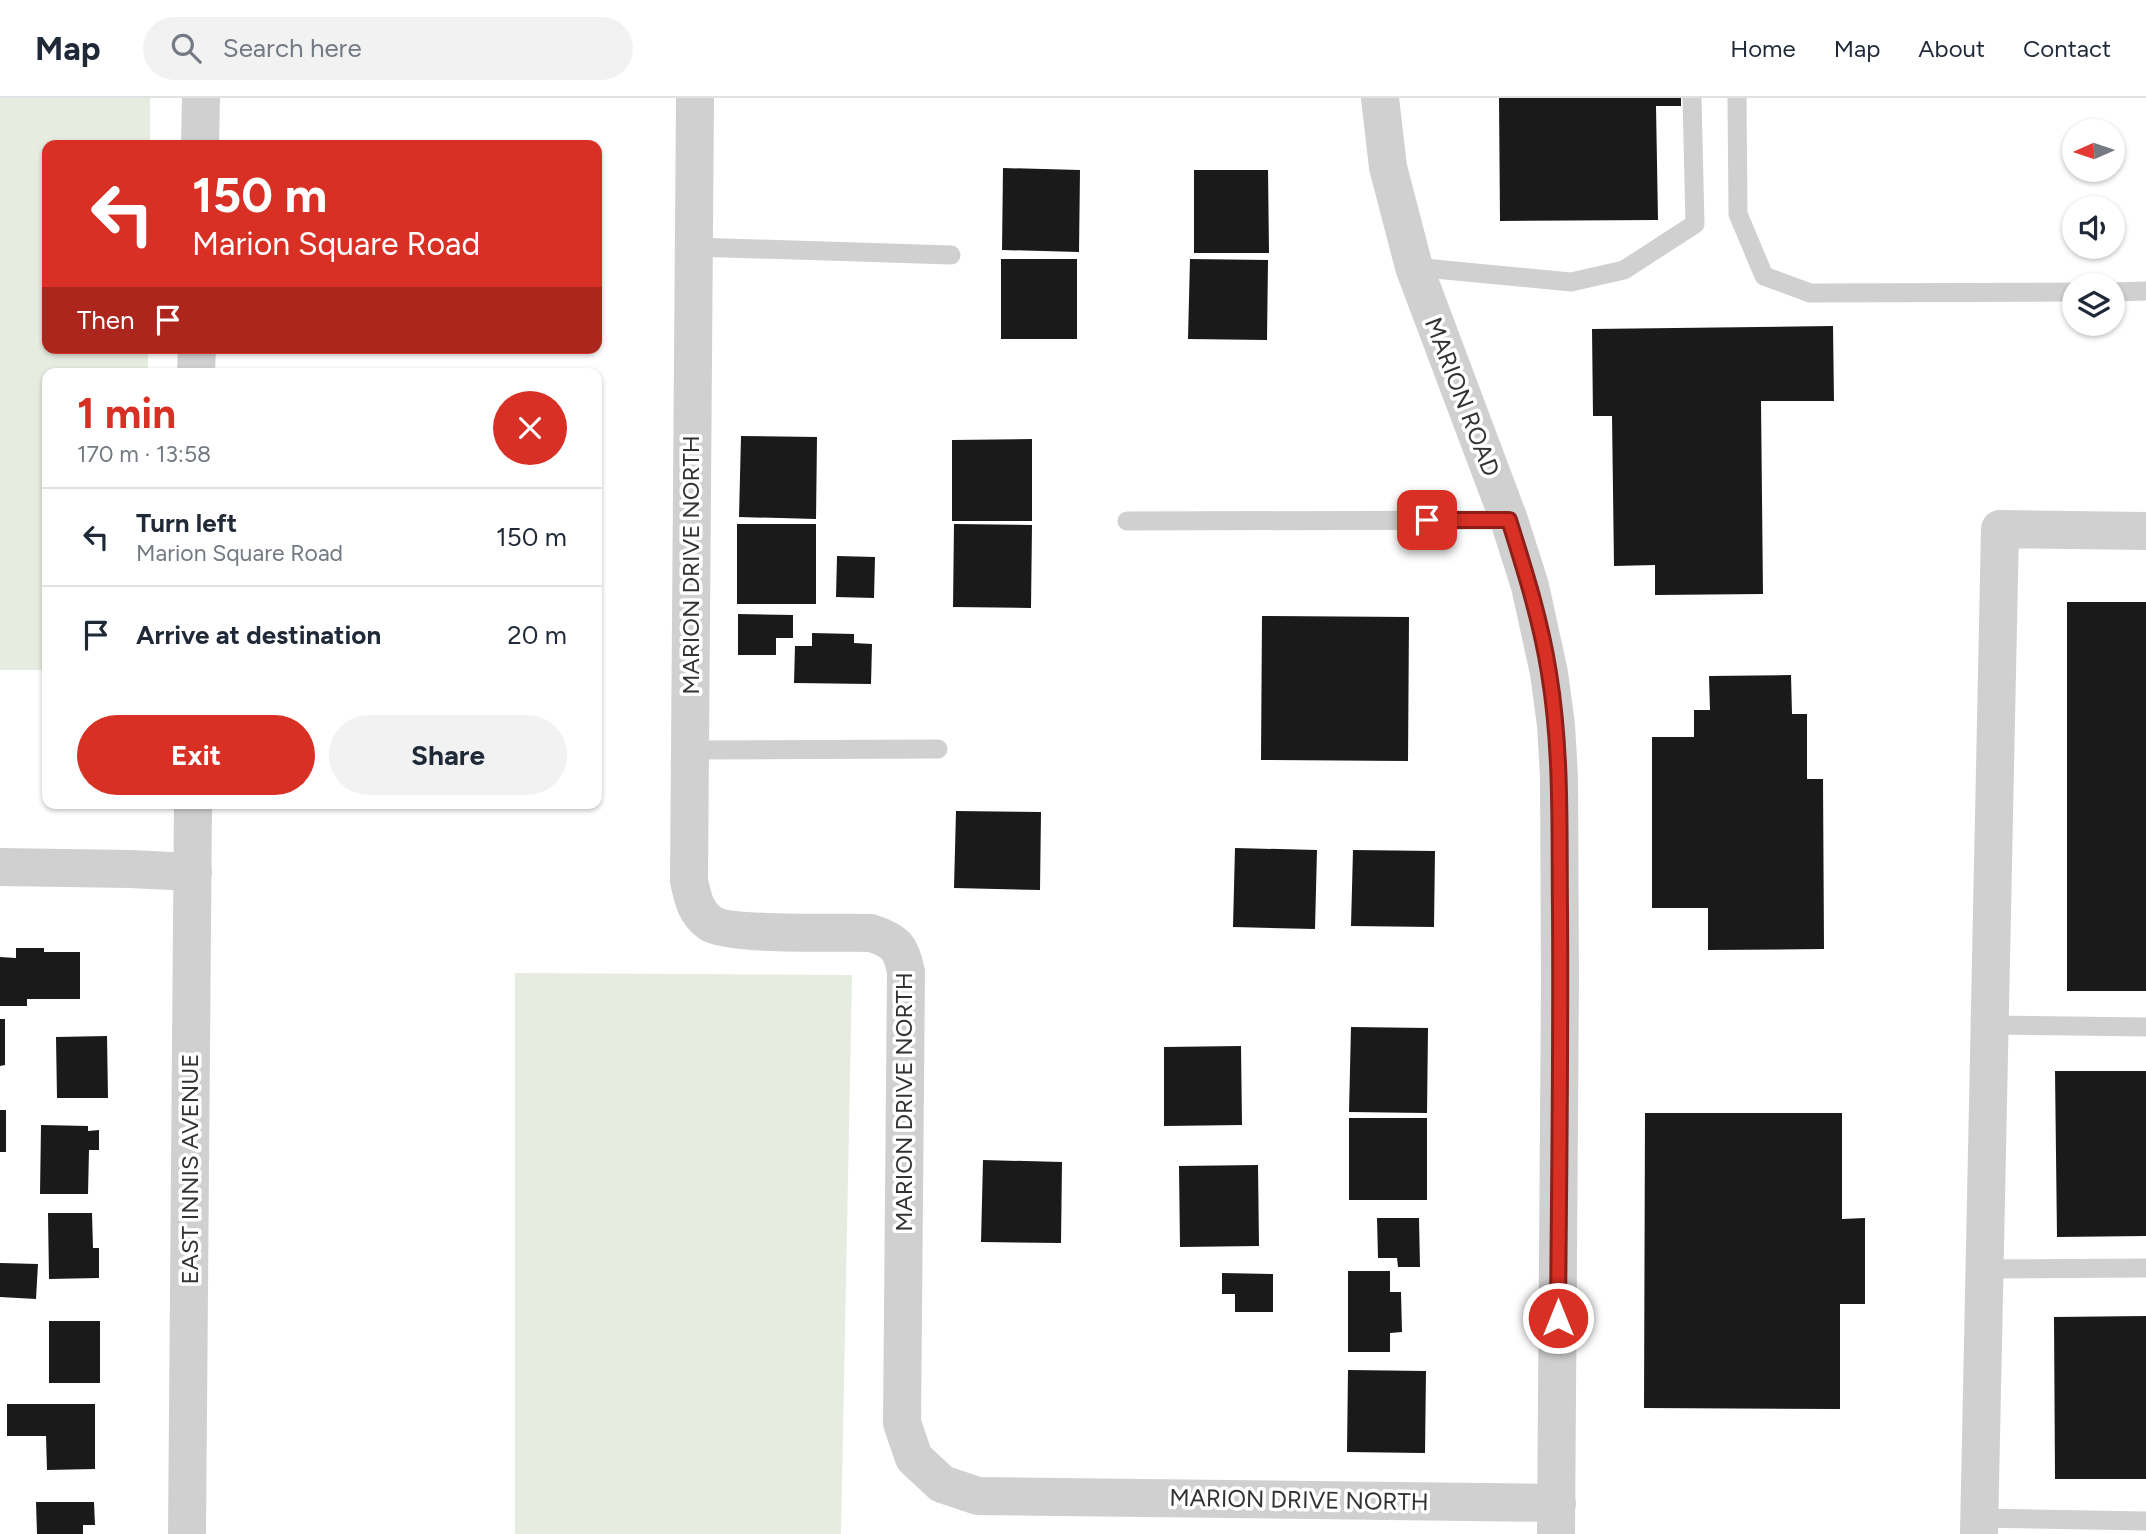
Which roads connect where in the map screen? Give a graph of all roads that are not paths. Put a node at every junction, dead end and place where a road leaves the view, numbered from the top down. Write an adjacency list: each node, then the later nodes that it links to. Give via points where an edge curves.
1 (201, 98): 6 (street)
2 (695, 98): 7 (street, MARION DRIVE NORTH)
3 (1380, 98): 9 (street, MARION ROAD, via 1388,167)
4 (1692, 98): 9 (lane, via 1695,224 1624,270 1571,282)
5 (1737, 98): 11 (lane, via 1738,214 1765,276 1810,293)
6 (200, 140)
7 (694, 247): 8 (lane); 17 (street, MARION DRIVE NORTH)
8 (951, 255)
9 (1414, 267): 13 (street, MARION ROAD)
10 (2146, 291): 12 (lane)
11 (2062, 292)
12 (2125, 292)
13 (1509, 520): 14 (lane); 25 (street, MARION ROAD, via 1540,626 1558,751)
14 (1127, 521)
15 (2146, 531): 21 (street, via 2000,529)
16 (938, 748): 17 (lane)
17 (690, 750): 25 (street, MARION DRIVE NORTH, via 690,881 694,906 712,924 737,930 871,933 890,939 903,953 902,1423 914,1458 942,1485 978,1496)
18 (193, 809): 20 (street, EAST INNIS AVENUE)
19 (0, 867): 20 (street)
20 (192, 872): 28 (street, EAST INNIS AVENUE)
21 (1989, 1025): 22 (lane); 24 (street)
22 (2146, 1027)
23 (2146, 1268): 24 (lane)
24 (1984, 1269): 27 (street)
25 (1556, 1518)
26 (2146, 1521): 27 (lane)
27 (1979, 1526)
28 (187, 1534)

